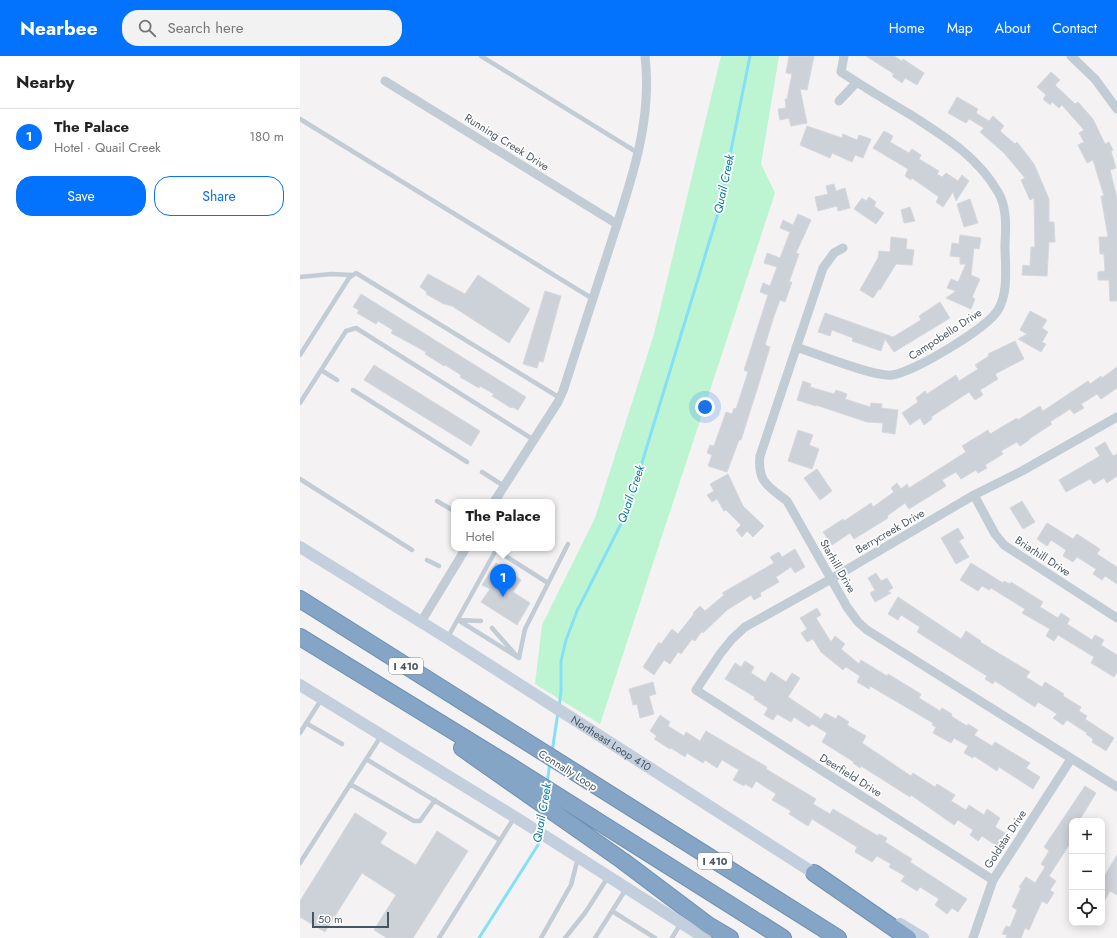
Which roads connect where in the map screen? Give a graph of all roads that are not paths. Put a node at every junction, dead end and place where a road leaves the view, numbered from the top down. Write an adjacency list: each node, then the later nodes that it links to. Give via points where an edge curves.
1 (481, 56): 10 (lane)
2 (645, 56): 10 (street, via 647,102)
3 (844, 56): 6 (street, Campobello Drive, via 841,72)
4 (1071, 56): 8 (street, via 1095,79)
5 (385, 81): 11 (street, Running Creek Drive)
6 (857, 82): 7 (street); 16 (street, Campobello Drive, via 951,140 986,174 999,193 1005,214 1004,294 998,309 988,322 912,369 890,376)
7 (839, 101)
8 (1117, 109)
9 (300, 119): 15 (lane)
10 (638, 153): 11 (street)
11 (617, 224): 15 (street)
12 (843, 248): 16 (street, Starhill Drive, via 834,254 823,268)
13 (353, 275): 14 (lane); 17 (lane); 21 (lane, via 356,273)
14 (300, 277)
15 (593, 299): 21 (street)
16 (796, 347): 41 (street, Starhill Drive, via 760,456 759,468 763,481 787,501)
17 (300, 355)
18 (321, 370): 19 (lane); 22 (lane); 24 (lane, via 346,331 356,328)
19 (337, 380)
20 (353, 390): 25 (lane)
21 (560, 398): 24 (street)
22 (300, 403)
23 (1117, 417): 29 (street, Berrycreek Drive)
24 (534, 440): 28 (street)
25 (467, 462)
26 (482, 472): 28 (lane)
27 (300, 479): 35 (lane)
28 (504, 486): 30 (street)
29 (974, 495): 41 (street, Berrycreek Drive); 44 (street, Briarhill Drive, via 995,534 1004,545)
30 (496, 499)
31 (437, 501): 32 (lane)
32 (451, 509)
33 (568, 544): 42 (lane)
34 (300, 547): 47 (main road, Northeast Loop 410)
35 (412, 550)
36 (464, 551): 47 (street)
37 (496, 551): 45 (lane)
38 (500, 551): 42 (lane)
39 (427, 560): 40 (lane)
40 (439, 566)
41 (831, 579): 53 (street, Berrycreek Drive, via 745,626 720,654); 60 (street, Starhill Drive, via 858,622 867,630)
42 (548, 584): 51 (lane, via 525,629)
43 (300, 599): 84 (highway, Connally Loop / I 410)
44 (1117, 618)
45 (458, 620): 46 (lane); 50 (lane); 51 (lane)
46 (481, 621)
47 (421, 622): 50 (main road, Northeast Loop 410)
48 (492, 628): 51 (lane)
49 (300, 637): 61 (highway, I 410)
50 (447, 638): 69 (main road, Northeast Loop 410)
51 (519, 658)
52 (300, 685): 54 (main road)
53 (696, 690): 71 (street, Deerfield Drive)
54 (322, 698): 55 (lane); 57 (main road)
55 (306, 723): 56 (lane); 58 (lane)
56 (300, 733)
57 (382, 735): 59 (lane); 65 (main road)
58 (342, 744)
59 (366, 759): 62 (lane); 64 (lane)
60 (1071, 759): 63 (street, Starhill Drive); 71 (street, Goldstar Drive)
61 (504, 770): 82 (highway, via 665,894); 83 (highway, I 410, via 593,818)
62 (350, 784): 64 (lane, via 414,821 424,817); 68 (lane)
63 (1117, 787)
64 (435, 800): 66 (lane)
65 (519, 819): 66 (lane); 67 (main road)
66 (500, 840): 76 (lane)
67 (578, 858): 70 (main road); 77 (lane, via 570,885)
68 (300, 863)
69 (814, 873): 85 (highway); 86 (main road, Northeast Loop 410)
70 (608, 877): 72 (main road); 78 (lane)
71 (993, 880): 87 (street, Goldstar Drive)
72 (626, 889): 73 (lane); 74 (main road)
73 (612, 911): 79 (lane); 80 (lane)
74 (681, 923): 75 (main road); 81 (lane)
75 (700, 937)
76 (438, 938)
77 (541, 938)
78 (565, 938)
79 (595, 938)
80 (655, 938)
81 (672, 938)
82 (730, 938)
83 (783, 938)
84 (838, 938)
85 (908, 938)
86 (923, 938)
87 (973, 938)

